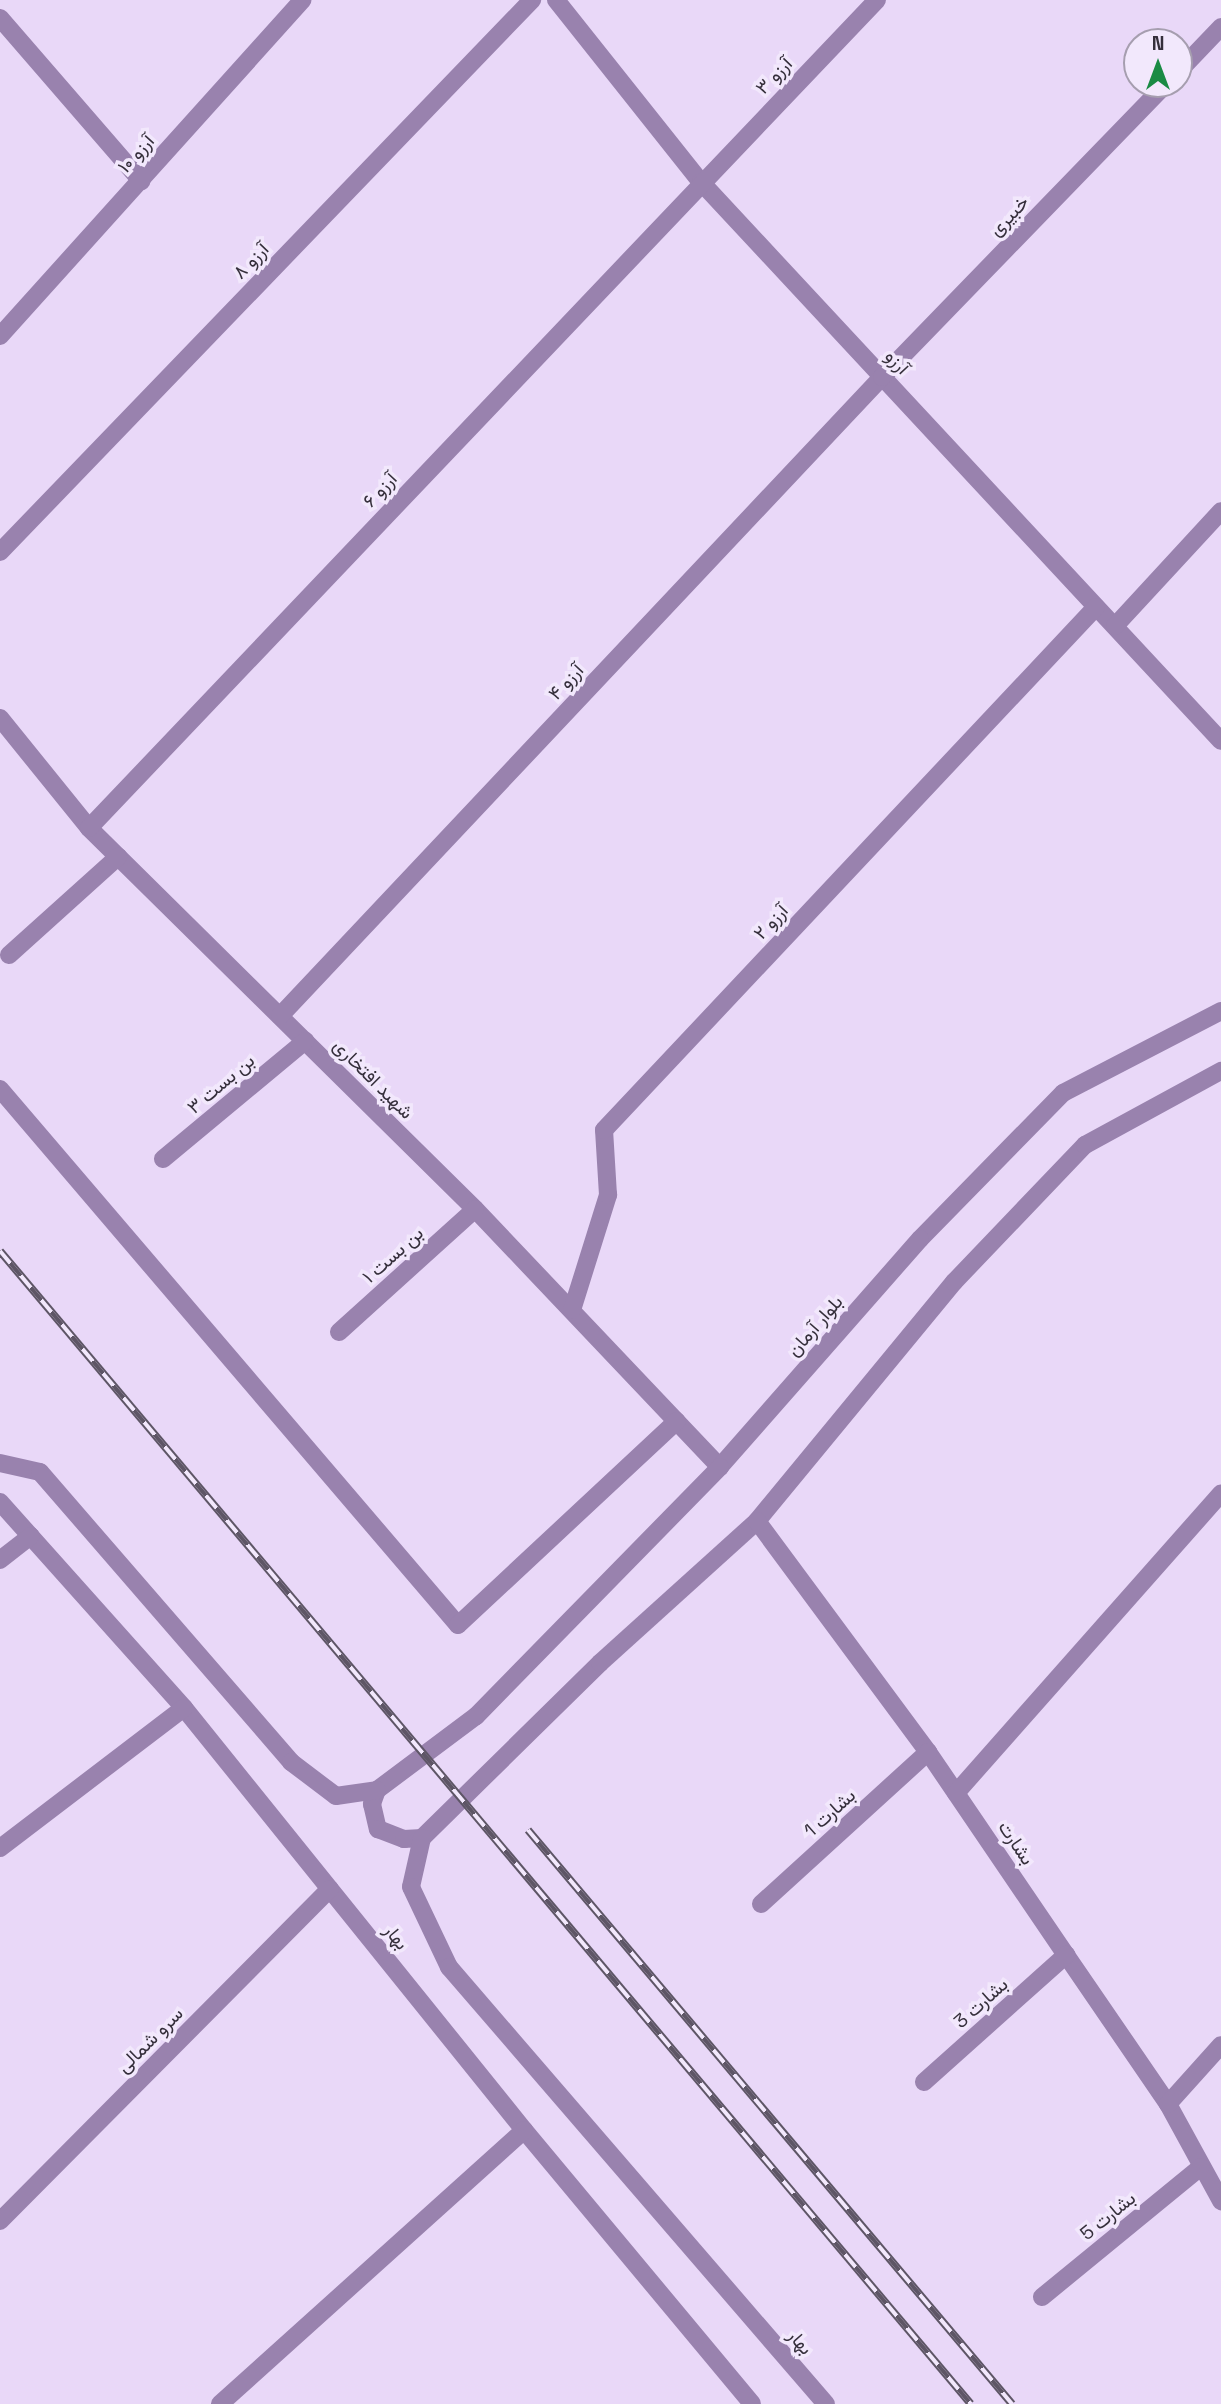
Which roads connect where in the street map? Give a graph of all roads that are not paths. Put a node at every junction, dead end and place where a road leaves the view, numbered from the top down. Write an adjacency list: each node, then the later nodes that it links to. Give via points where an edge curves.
1 (303, 0): 9 (street, آرزو ۱۰)
2 (531, 0): 14 (street, آرزو ۸)
3 (556, 0): 10 (street, آرزو)
4 (877, 0): 10 (street, آرزو ۳)
5 (0, 18): 9 (street)
6 (1221, 27): 7 (street)
7 (1193, 56)
8 (1152, 98): 12 (street, خبیری)
9 (141, 181): 11 (street, آرزو ۱۰)
10 (701, 182): 12 (street, آرزو); 19 (street, آرزو ۶)
11 (0, 336)
12 (882, 377): 15 (street, آرزو); 23 (street, آرزو ۴)
13 (1221, 511): 16 (street)
14 (0, 552)
15 (1096, 607): 16 (street, آرزو); 29 (street, آرزو ۲, via 604,1130 608,1195)
16 (1115, 626): 18 (street, آرزو)
17 (0, 718): 19 (street, شهید افتخاری)
18 (1221, 741)
19 (89, 828): 20 (street, شهید افتخاری)
20 (118, 857): 21 (street); 23 (street, شهید افتخاری)
21 (9, 955)
22 (1221, 1011): 33 (street, بلوار آرمان, via 1063,1093 920,1239)
23 (280, 1016): 24 (street, شهید افتخاری)
24 (305, 1041): 27 (street, بن بست ۳); 28 (street, شهید افتخاری)
25 (1221, 1071): 36 (street, via 1085,1145 954,1282)
26 (0, 1089): 31 (street, via 458,1625)
27 (163, 1159)
28 (475, 1209): 29 (street, شهید افتخاری); 30 (street, بن بست ۱)
29 (572, 1310): 31 (street, شهید افتخاری)
30 (339, 1332)
31 (677, 1421): 33 (street, شهید افتخاری)
32 (0, 1463): 41 (street, via 40,1472 290,1762 336,1796)
33 (720, 1467): 41 (street, بلوار آرمان, via 476,1716)
34 (1221, 1493): 42 (street)
35 (0, 1502): 37 (street, بهار)
36 (757, 1521): 40 (street, بشارت); 43 (street)
37 (31, 1536): 38 (street); 39 (street, بهار)
38 (0, 1560)
39 (184, 1708): 44 (street); 45 (street, بهار)
40 (928, 1752): 42 (street, بشارت); 46 (street, بشارت 1)
41 (377, 1790): 43 (street, via 372,1804 378,1829 404,1839)
42 (956, 1793): 47 (street, بشارت)
43 (422, 1838): 58 (street, بهار, via 411,1887 449,1967)
44 (0, 1848)
45 (330, 1889): 51 (street, بهار); 54 (street, سرو شمالی)
46 (761, 1904)
47 (1066, 1955): 49 (street, بشارت 3); 50 (street, بشارت)
48 (1221, 2045): 50 (street)
49 (924, 2082)
50 (1168, 2104): 52 (street, بشارت)
51 (524, 2130): 56 (street); 57 (street, بهار)
52 (1201, 2167): 53 (street, بشارت); 55 (street, بشارت 5)
53 (1221, 2201)
54 (2, 2213)
55 (1042, 2297)
56 (220, 2404)
57 (752, 2404)
58 (826, 2404)

